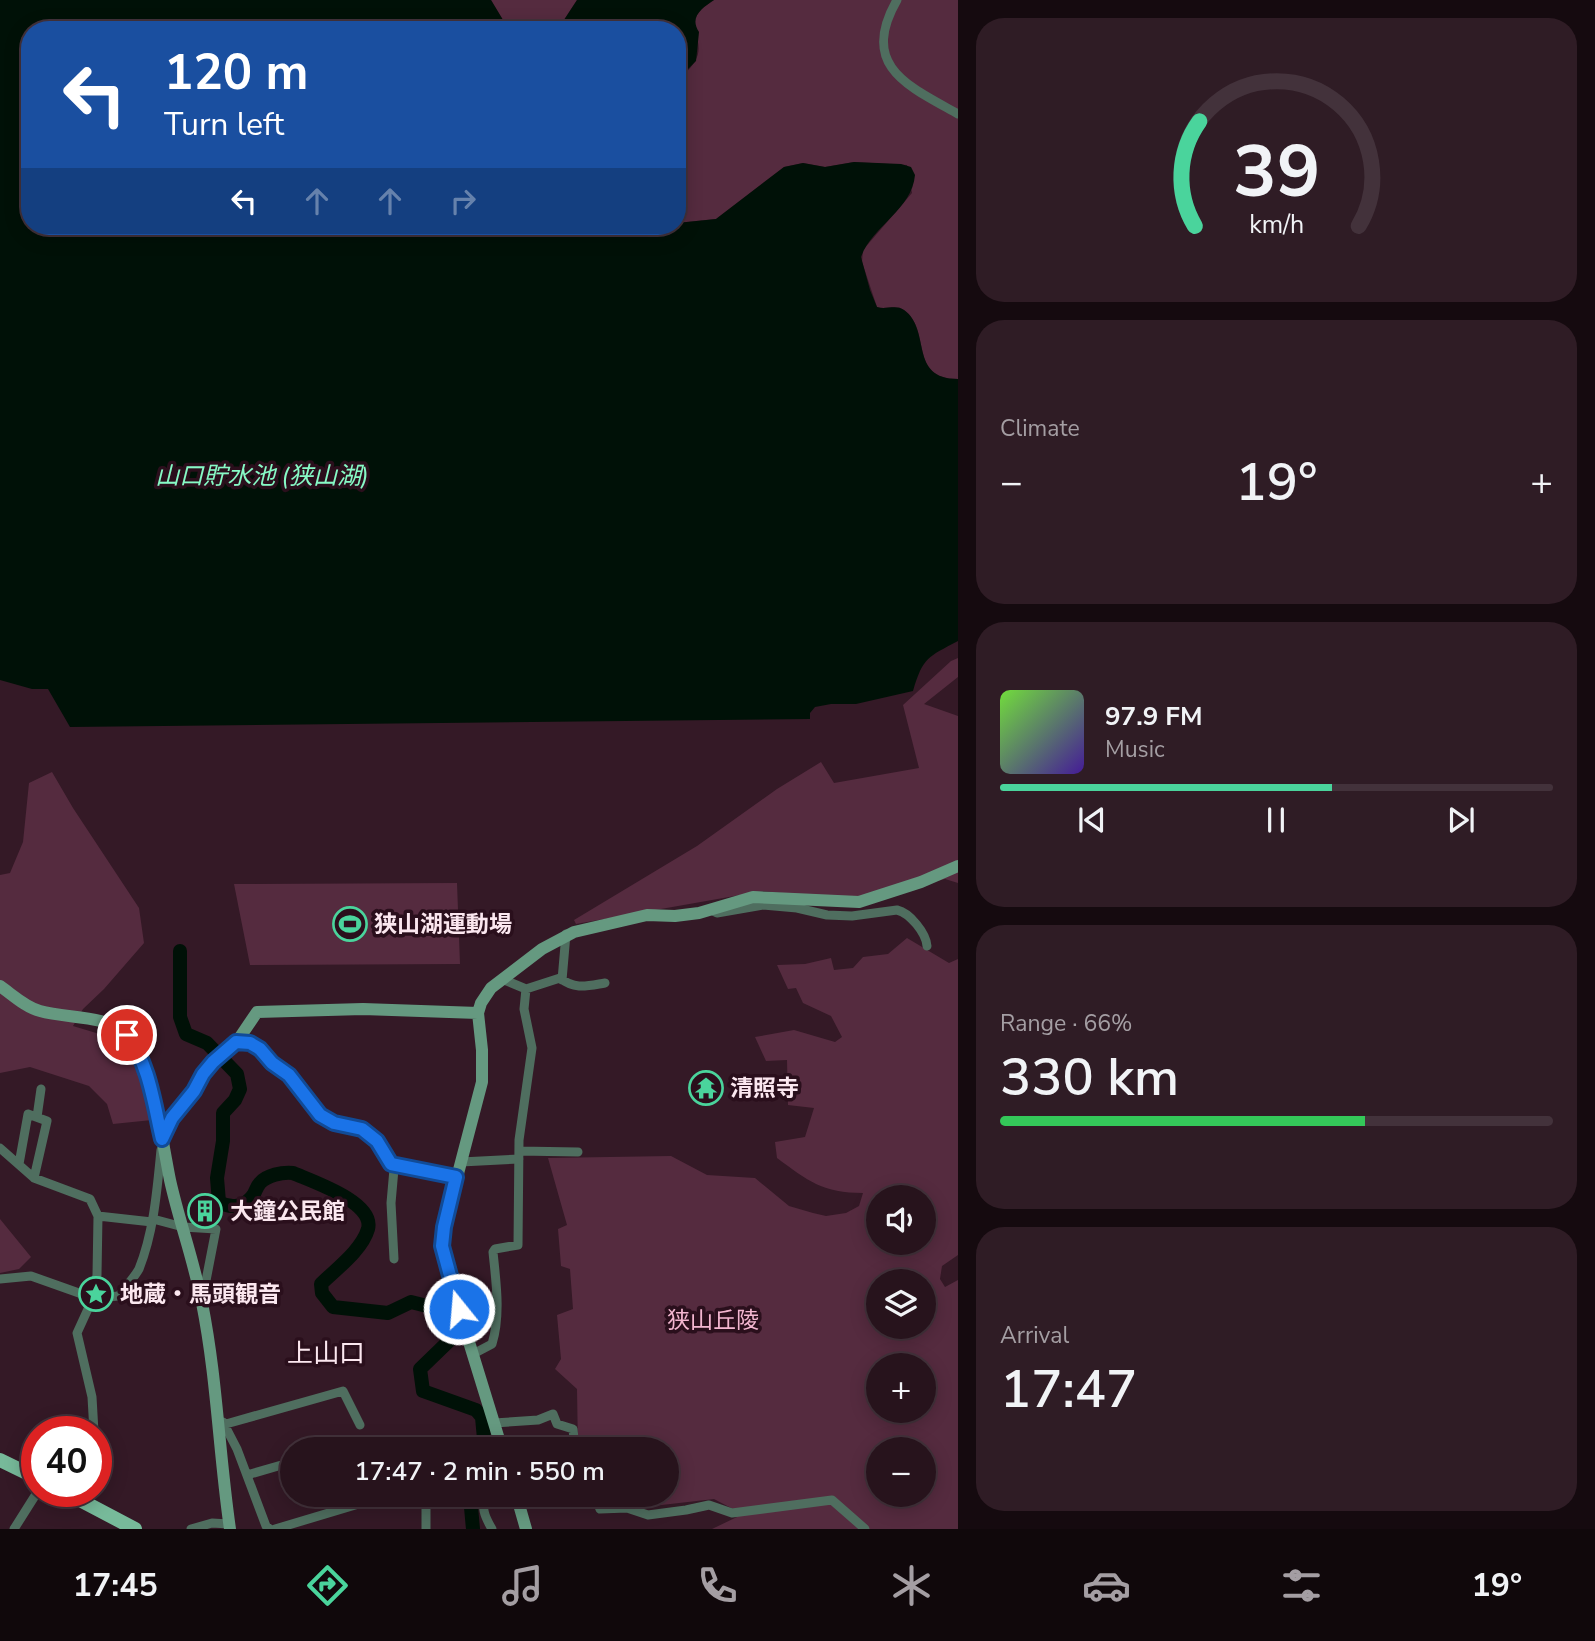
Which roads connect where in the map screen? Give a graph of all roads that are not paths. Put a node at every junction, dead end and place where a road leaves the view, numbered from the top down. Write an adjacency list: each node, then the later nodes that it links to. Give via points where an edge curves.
1 (897, 0): 2 (street, via 883,33 889,62 903,81)
2 (958, 114)
3 (958, 866): 4 (street, via 859,902 760,897)
4 (711, 909): 5 (street, via 685,915 648,915); 6 (street, via 717,914 773,905 852,916 904,911)
5 (566, 934): 7 (street); 8 (street)
6 (927, 946)
7 (502, 979): 11 (street); 12 (street, via 486,994)
8 (562, 980): 9 (street, via 581,987); 11 (street)
9 (605, 982)
10 (0, 986): 16 (street, via 34,1009 105,1022 127,1035 138,1051)
11 (526, 989): 19 (street, via 524,1009 532,1048)
12 (478, 1013): 13 (street, via 263,1011 257,1012); 20 (street, via 482,1082)
13 (236, 1042): 16 (street, via 213,1062); 22 (street, via 260,1049 289,1075 320,1115 362,1129 377,1141)
14 (41, 1089): 15 (street)
15 (37, 1117): 21 (street, via 29,1114); 24 (street, via 47,1121)
16 (162, 1139): 26 (street); 27 (street)
17 (0, 1147): 21 (street)
18 (578, 1153): 19 (street)
19 (519, 1155): 20 (street); 32 (street, via 518,1245 493,1252 494,1335 492,1344)
20 (461, 1162): 23 (street)
21 (19, 1164): 24 (street)
22 (391, 1164): 23 (street); 28 (street)
23 (456, 1177): 32 (street, via 442,1246)
24 (34, 1178): 25 (street, via 90,1199)
25 (98, 1216): 26 (street); 30 (street)
26 (153, 1221): 27 (street); 30 (street, via 138,1271 119,1296)
27 (183, 1227): 31 (street); 31 (street, via 216,1229)
28 (394, 1259)
29 (0, 1279): 30 (street, via 31,1276)
30 (93, 1298): 33 (street, via 77,1333)
31 (202, 1301): 34 (street)
32 (473, 1354): 35 (street)
33 (93, 1416)
34 (222, 1421): 36 (street, via 343,1391); 42 (street); 50 (street)
35 (494, 1423): 37 (street); 38 (street, via 538,1420 553,1414 556,1424 573,1429)
36 (360, 1425)
37 (498, 1437)
38 (574, 1437)
39 (0, 1460): 41 (main road)
40 (280, 1465): 42 (street)
41 (21, 1470)
42 (247, 1475): 54 (street)
43 (28, 1507): 51 (street)
44 (94, 1507): 52 (main road)
45 (347, 1507): 54 (street)
46 (426, 1507): 55 (street)
47 (483, 1507): 56 (street)
48 (520, 1507): 57 (street)
49 (599, 1507): 58 (street, via 627,1508 648,1515 709,1505 732,1513 832,1500)
50 (229, 1527): 53 (street, via 212,1523)
51 (15, 1529)
52 (135, 1529)
53 (191, 1529)
54 (270, 1529)
55 (426, 1529)
56 (492, 1529)
57 (526, 1529)
58 (864, 1529)

